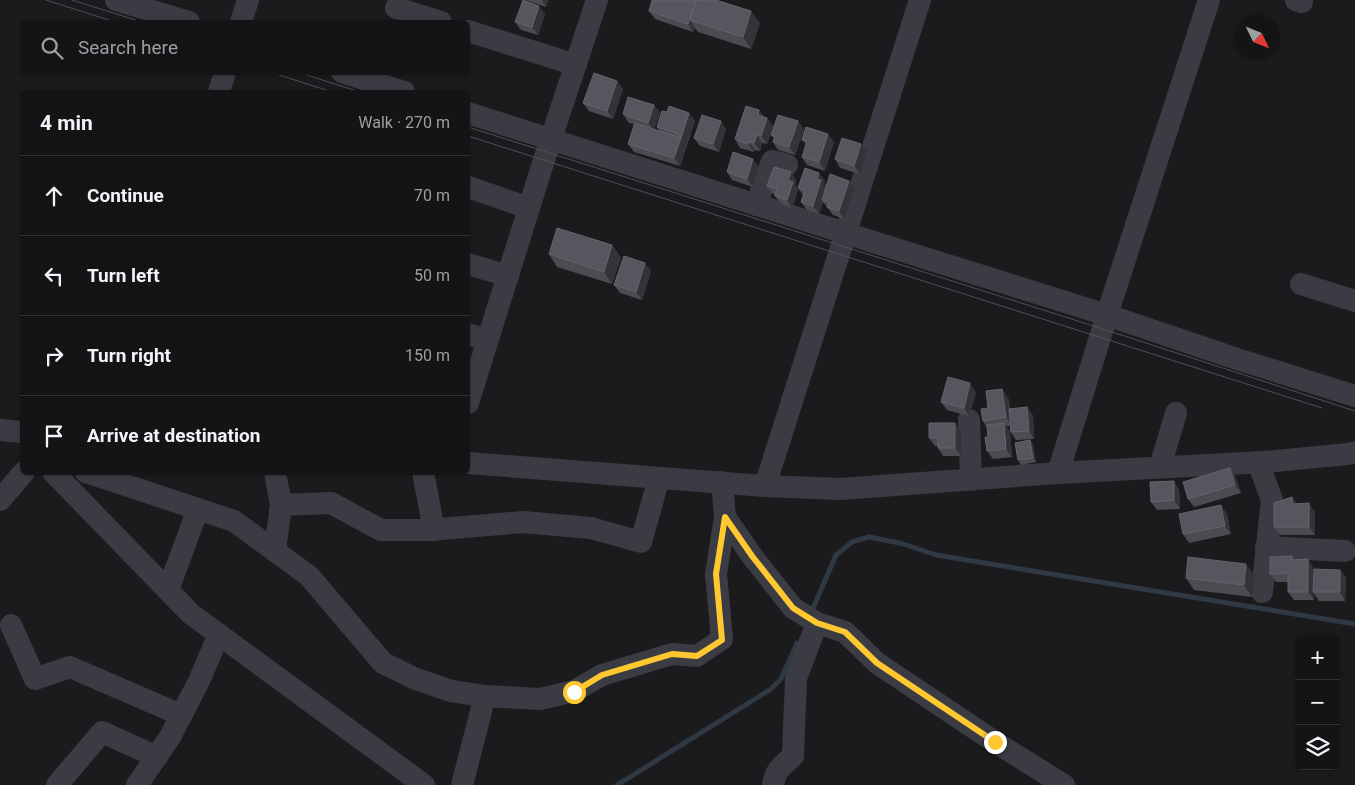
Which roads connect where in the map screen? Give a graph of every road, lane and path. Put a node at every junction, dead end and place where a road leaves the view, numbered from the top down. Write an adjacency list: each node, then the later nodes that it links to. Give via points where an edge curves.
1 (116, 0): 7 (street)
2 (248, 0): 8 (street)
3 (597, 0): 11 (street)
4 (920, 0): 22 (street)
5 (1209, 0): 27 (street)
6 (396, 8): 9 (street)
7 (182, 20)
8 (242, 20)
9 (435, 20)
10 (470, 32): 11 (street)
11 (576, 65): 17 (street)
12 (224, 75): 14 (street)
13 (351, 75): 15 (street)
14 (220, 90)
15 (398, 90)
16 (470, 114): 17 (street)
17 (551, 139): 20 (street); 21 (street)
18 (787, 165): 20 (street, via 772,161)
19 (470, 188): 21 (street)
20 (756, 205): 22 (street)
21 (529, 208): 24 (street)
22 (845, 233): 27 (street); 46 (street)
23 (470, 265): 24 (street)
24 (508, 276): 28 (street)
25 (1301, 284): 26 (street)
26 (1355, 301)
27 (1107, 315): 30 (street); 37 (street)
28 (477, 337): 29 (street)
29 (470, 388)
30 (1355, 396)
31 (1176, 413): 36 (street)
32 (969, 420): 44 (street)
33 (1355, 452): 34 (street)
34 (1258, 462): 36 (street); 52 (street, via 1272,500)
35 (470, 463): 43 (street)
36 (1160, 468): 37 (street)
37 (1058, 473): 44 (street)
38 (21, 475): 47 (street)
39 (57, 475): 55 (street)
40 (95, 475): 49 (street)
41 (276, 475): 48 (street)
42 (424, 475): 51 (street)
43 (659, 478): 45 (street); 51 (street, via 641,542 591,528 523,522)
44 (971, 480): 46 (street, via 840,489)
45 (722, 482): 46 (street); 50 (street)
46 (765, 486)
47 (0, 500)
48 (281, 505): 51 (street, via 331,503 381,530); 53 (street)
49 (198, 509): 53 (street, via 234,521); 55 (street)
50 (725, 517): 57 (street, via 793,608); 60 (street, via 716,574 722,640 697,656 672,654 602,675 574,692 540,699)
51 (434, 530)
52 (1266, 548): 54 (street); 56 (street)
53 (274, 550): 60 (street, via 309,576 383,663 451,691)
54 (1345, 551)
55 (168, 590): 59 (street, via 191,614)
56 (1262, 592)
57 (813, 620): 67 (street, via 796,678 793,756 774,776); 68 (street, via 845,632 877,663)
58 (11, 625): 61 (street, via 35,679 70,667)
59 (219, 634): 61 (street); 65 (street)
60 (485, 696): 66 (street)
61 (181, 715): 62 (street)
62 (157, 757): 63 (street, via 102,732); 64 (street)
63 (57, 785)
64 (137, 785)
65 (424, 785)
66 (462, 785)
67 (773, 785)
68 (1064, 785)

